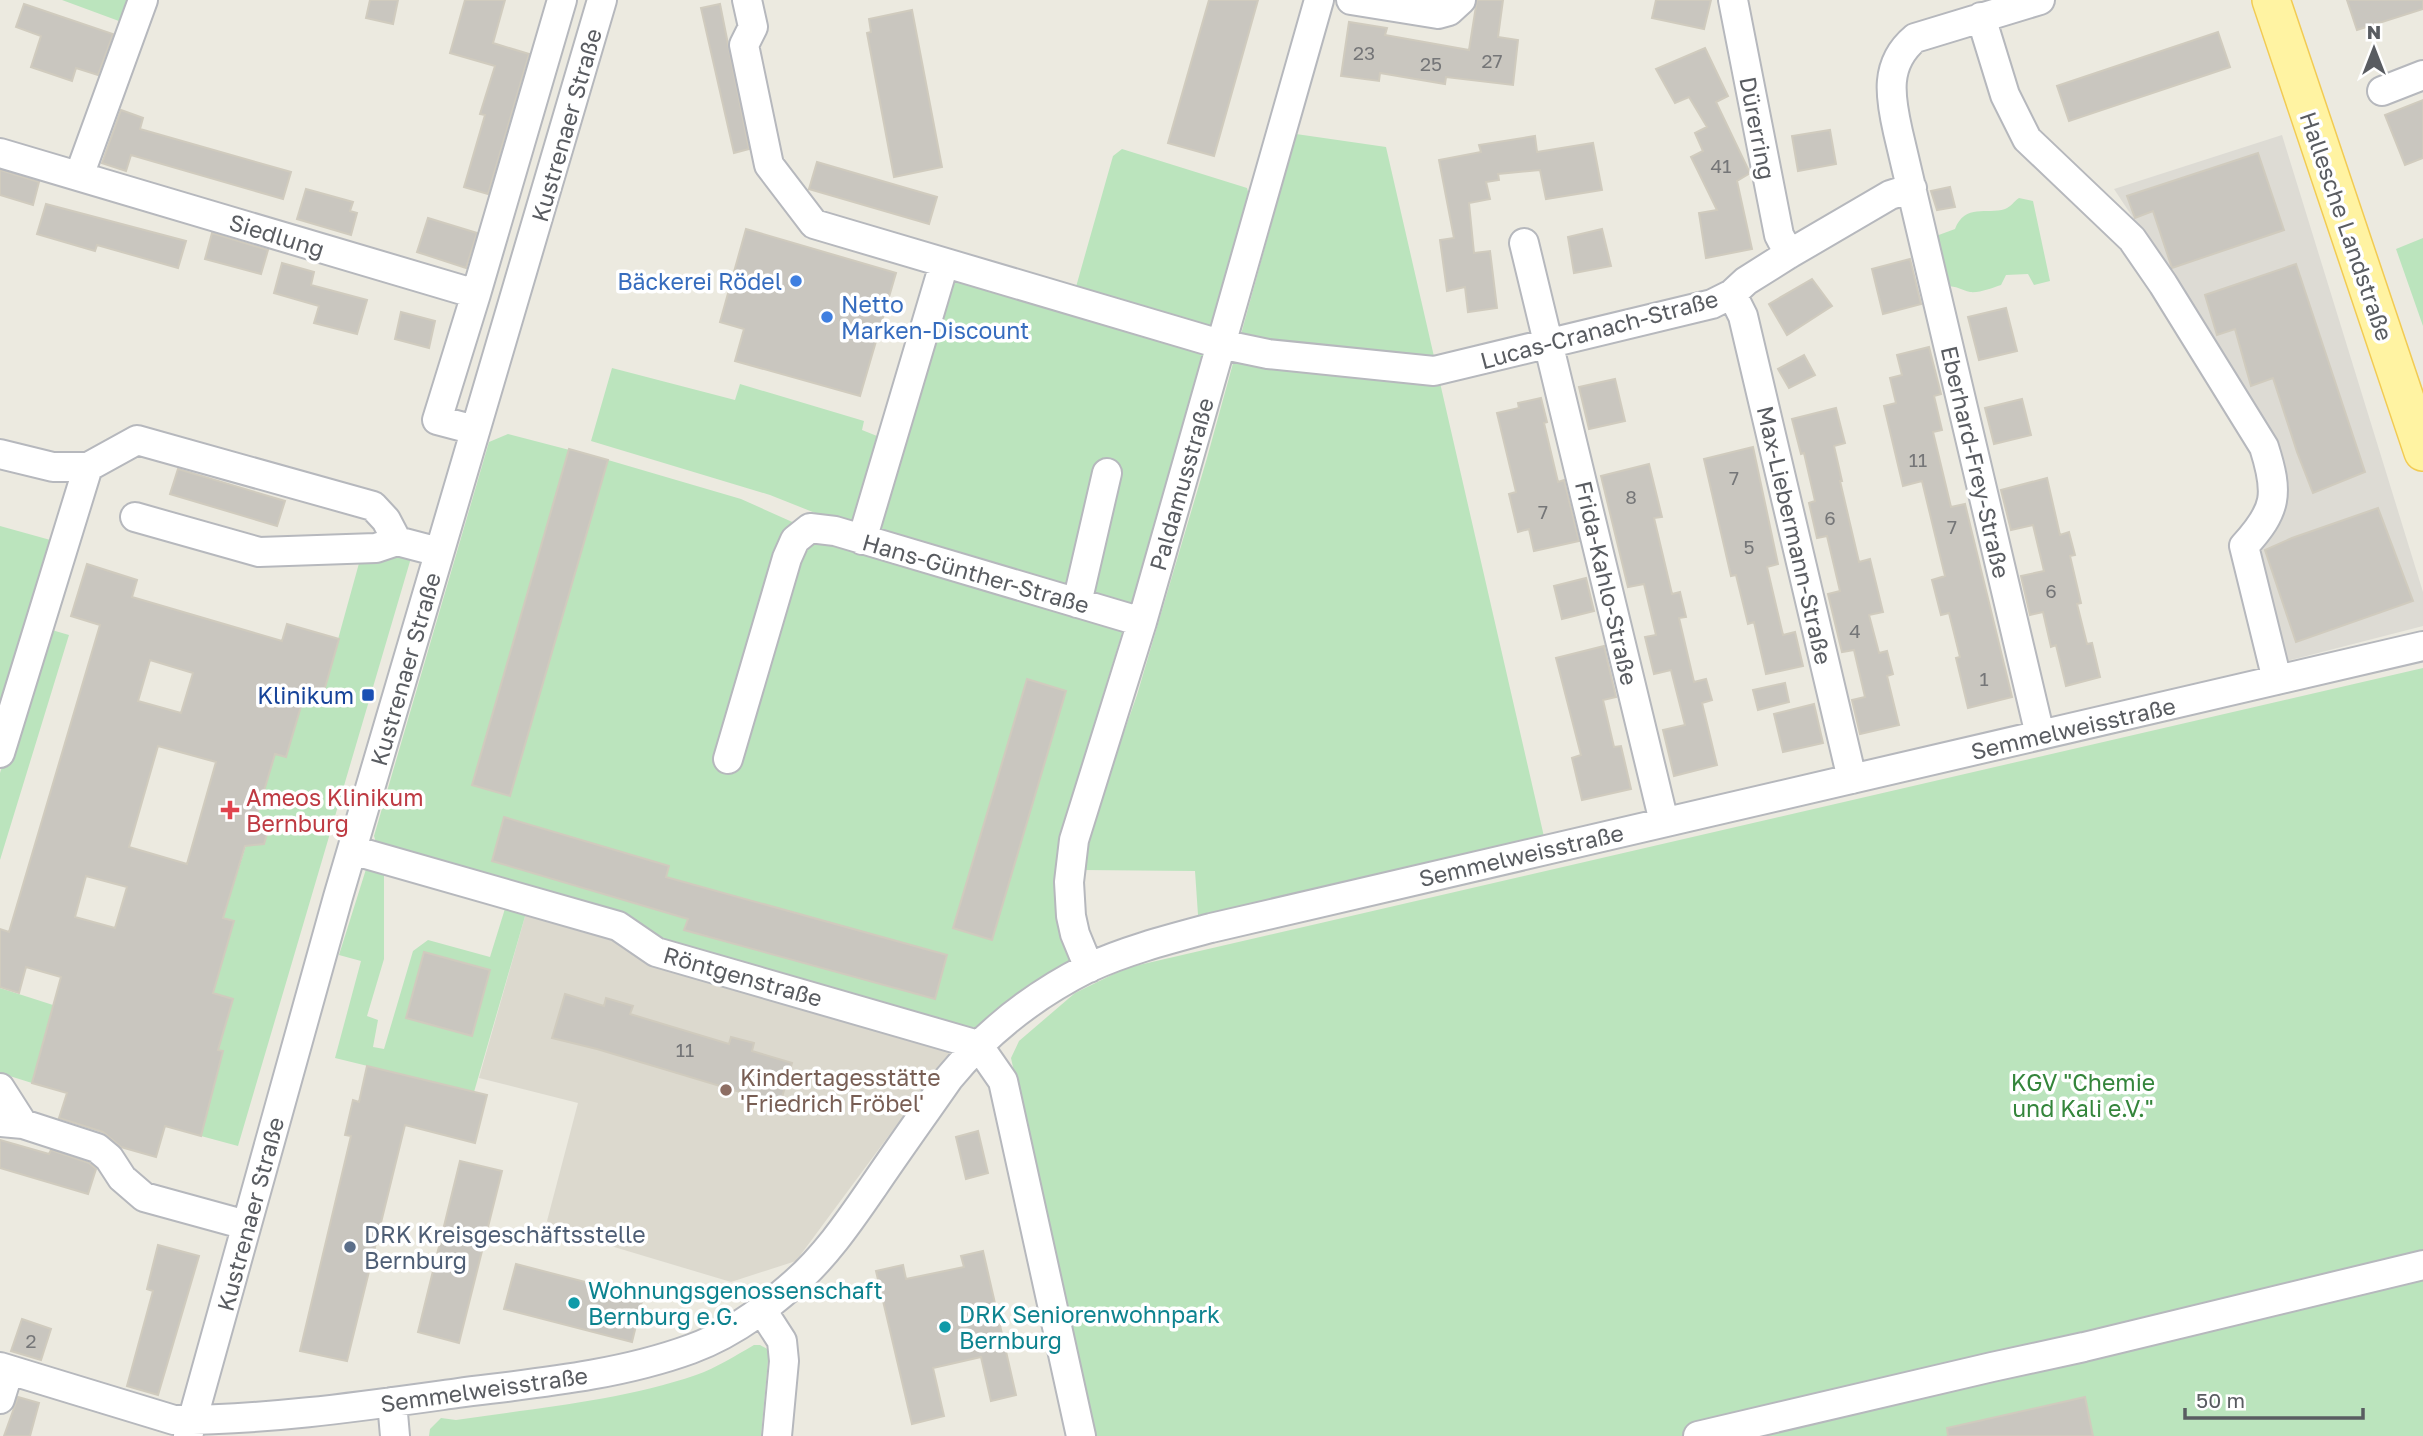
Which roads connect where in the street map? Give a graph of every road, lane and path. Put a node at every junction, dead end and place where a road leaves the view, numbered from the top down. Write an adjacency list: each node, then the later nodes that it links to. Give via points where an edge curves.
1 (143, 0): 15 (street)
2 (562, 0): 21 (street)
3 (602, 0): 24 (street, Kustrenaer Straße)
4 (747, 0): 19 (street, Lucas-Cranach-Straße, via 753,27 744,45 769,165 814,223)
5 (1319, 0): 22 (street, Paldamusstraße)
6 (1350, 0): 7 (street, via 1438,14 1450,11)
7 (1461, 0)
8 (1733, 0): 18 (street, Dürerring, via 1779,235)
9 (2040, 0): 11 (street)
10 (2271, 0): 25 (main road, Hallesche Landstraße)
11 (1981, 17): 16 (street, via 1915,38 1897,60 1892,104); 36 (street, via 2005,96 2027,139 2132,239 2264,447 2272,472 2273,501 2265,523 2244,546)
12 (2423, 75): 13 (street)
13 (2382, 91)
14 (0, 153): 15 (street, Siedlung)
15 (79, 176): 21 (street, Siedlung)
16 (1912, 188): 18 (street, Lucas-Cranach-Straße, via 1890,195); 37 (street, Eberhard-Frey-Straße)
17 (1524, 243): 23 (street, Frida-Kahlo-Straße)
18 (1789, 254): 20 (street, Lucas-Cranach-Straße)
19 (944, 264): 22 (street, Lucas-Cranach-Straße); 30 (street)
20 (1731, 294): 23 (street, Lucas-Cranach-Straße, via 1712,304); 40 (street, Max-Liebermann-Straße, via 1743,316)
21 (476, 295): 24 (street, via 437,420)
22 (1220, 344): 23 (street, Lucas-Cranach-Straße, via 1268,354 1434,371); 34 (street, Paldamusstraße)
23 (1550, 344): 41 (street, Frida-Kahlo-Straße)
24 (475, 430): 32 (street, Kustrenaer Straße)
25 (2423, 452)
26 (0, 454): 27 (street, via 52,467)
27 (88, 467): 31 (street, via 137,440 373,506); 38 (street)
28 (1107, 473): 33 (street)
29 (135, 517): 31 (street, via 259,552 376,548)
30 (862, 540): 33 (street, Hans-Günther-Straße); 39 (street, Hans-Günther-Straße, via 810,528 795,540)
31 (397, 541): 32 (street)
32 (439, 552): 42 (street, Kustrenaer Straße)
33 (1077, 603): 34 (street, Hans-Günther-Straße)
34 (1142, 622): 43 (street, Paldamusstraße, via 1070,862 1071,916)
35 (2423, 646): 36 (street, Semmelweisstraße)
36 (2277, 680): 37 (street, Semmelweisstraße)
37 (2040, 735): 40 (street, Semmelweisstraße)
38 (0, 753)
39 (728, 759)
40 (1852, 779): 41 (street, Semmelweisstraße)
41 (1664, 822): 43 (street, Semmelweisstraße, via 1212,928)
42 (352, 850): 44 (street, Röntgenstraße, via 618,926 656,952); 47 (street, Kustrenaer Straße)
43 (1090, 968): 44 (street, Semmelweisstraße, via 1034,1000)
44 (978, 1045): 49 (street, Semmelweisstraße, via 949,1078 848,1223 792,1286); 56 (street, via 1003,1082)
45 (0, 1088): 46 (street)
46 (12, 1123): 47 (street, via 97,1148 144,1197)
47 (246, 1225): 53 (street, Kustrenaer Straße)
48 (2423, 1265): 57 (street)
49 (762, 1310): 52 (street, Semmelweisstraße, via 728,1332 644,1363); 55 (street, via 782,1341)
50 (4, 1368): 51 (street); 53 (street, Semmelweisstraße)
51 (0, 1399)
52 (392, 1402): 53 (street, Semmelweisstraße); 54 (street)
53 (190, 1428)
54 (395, 1436)
55 (777, 1436)
56 (1081, 1436)
57 (1698, 1436)

